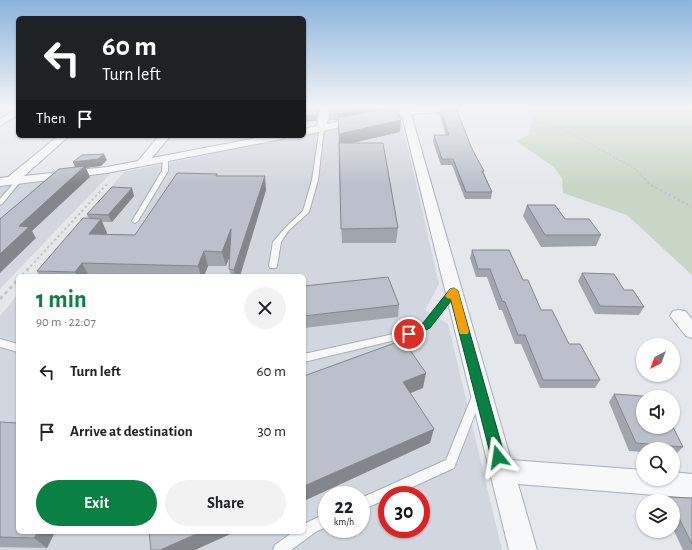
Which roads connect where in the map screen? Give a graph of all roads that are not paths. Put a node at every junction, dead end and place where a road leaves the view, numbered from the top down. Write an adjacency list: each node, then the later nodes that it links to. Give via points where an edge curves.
1 (321, 134): 11 (lane, via 316,180 306,212 277,242)
2 (412, 134): 12 (street)
3 (62, 138): 8 (street)
4 (164, 138): 7 (street)
5 (272, 138): 6 (street)
6 (165, 159): 7 (street); 10 (lane, via 165,171)
7 (141, 164): 8 (street)
8 (10, 181): 9 (lane)
9 (0, 204)
10 (134, 221)
11 (273, 266)
12 (454, 291): 17 (lane, via 427,325 409,334); 18 (street)
13 (679, 316): 14 (street)
14 (692, 331)
15 (0, 343): 16 (lane)
16 (16, 347)
17 (306, 358)
18 (480, 389): 19 (street); 21 (lane, via 450,464)
19 (502, 471): 20 (street); 26 (street)
20 (692, 486)
21 (370, 500)
22 (318, 524): 23 (lane)
23 (306, 530)
24 (301, 534): 25 (lane)
25 (280, 550)
26 (523, 550)

